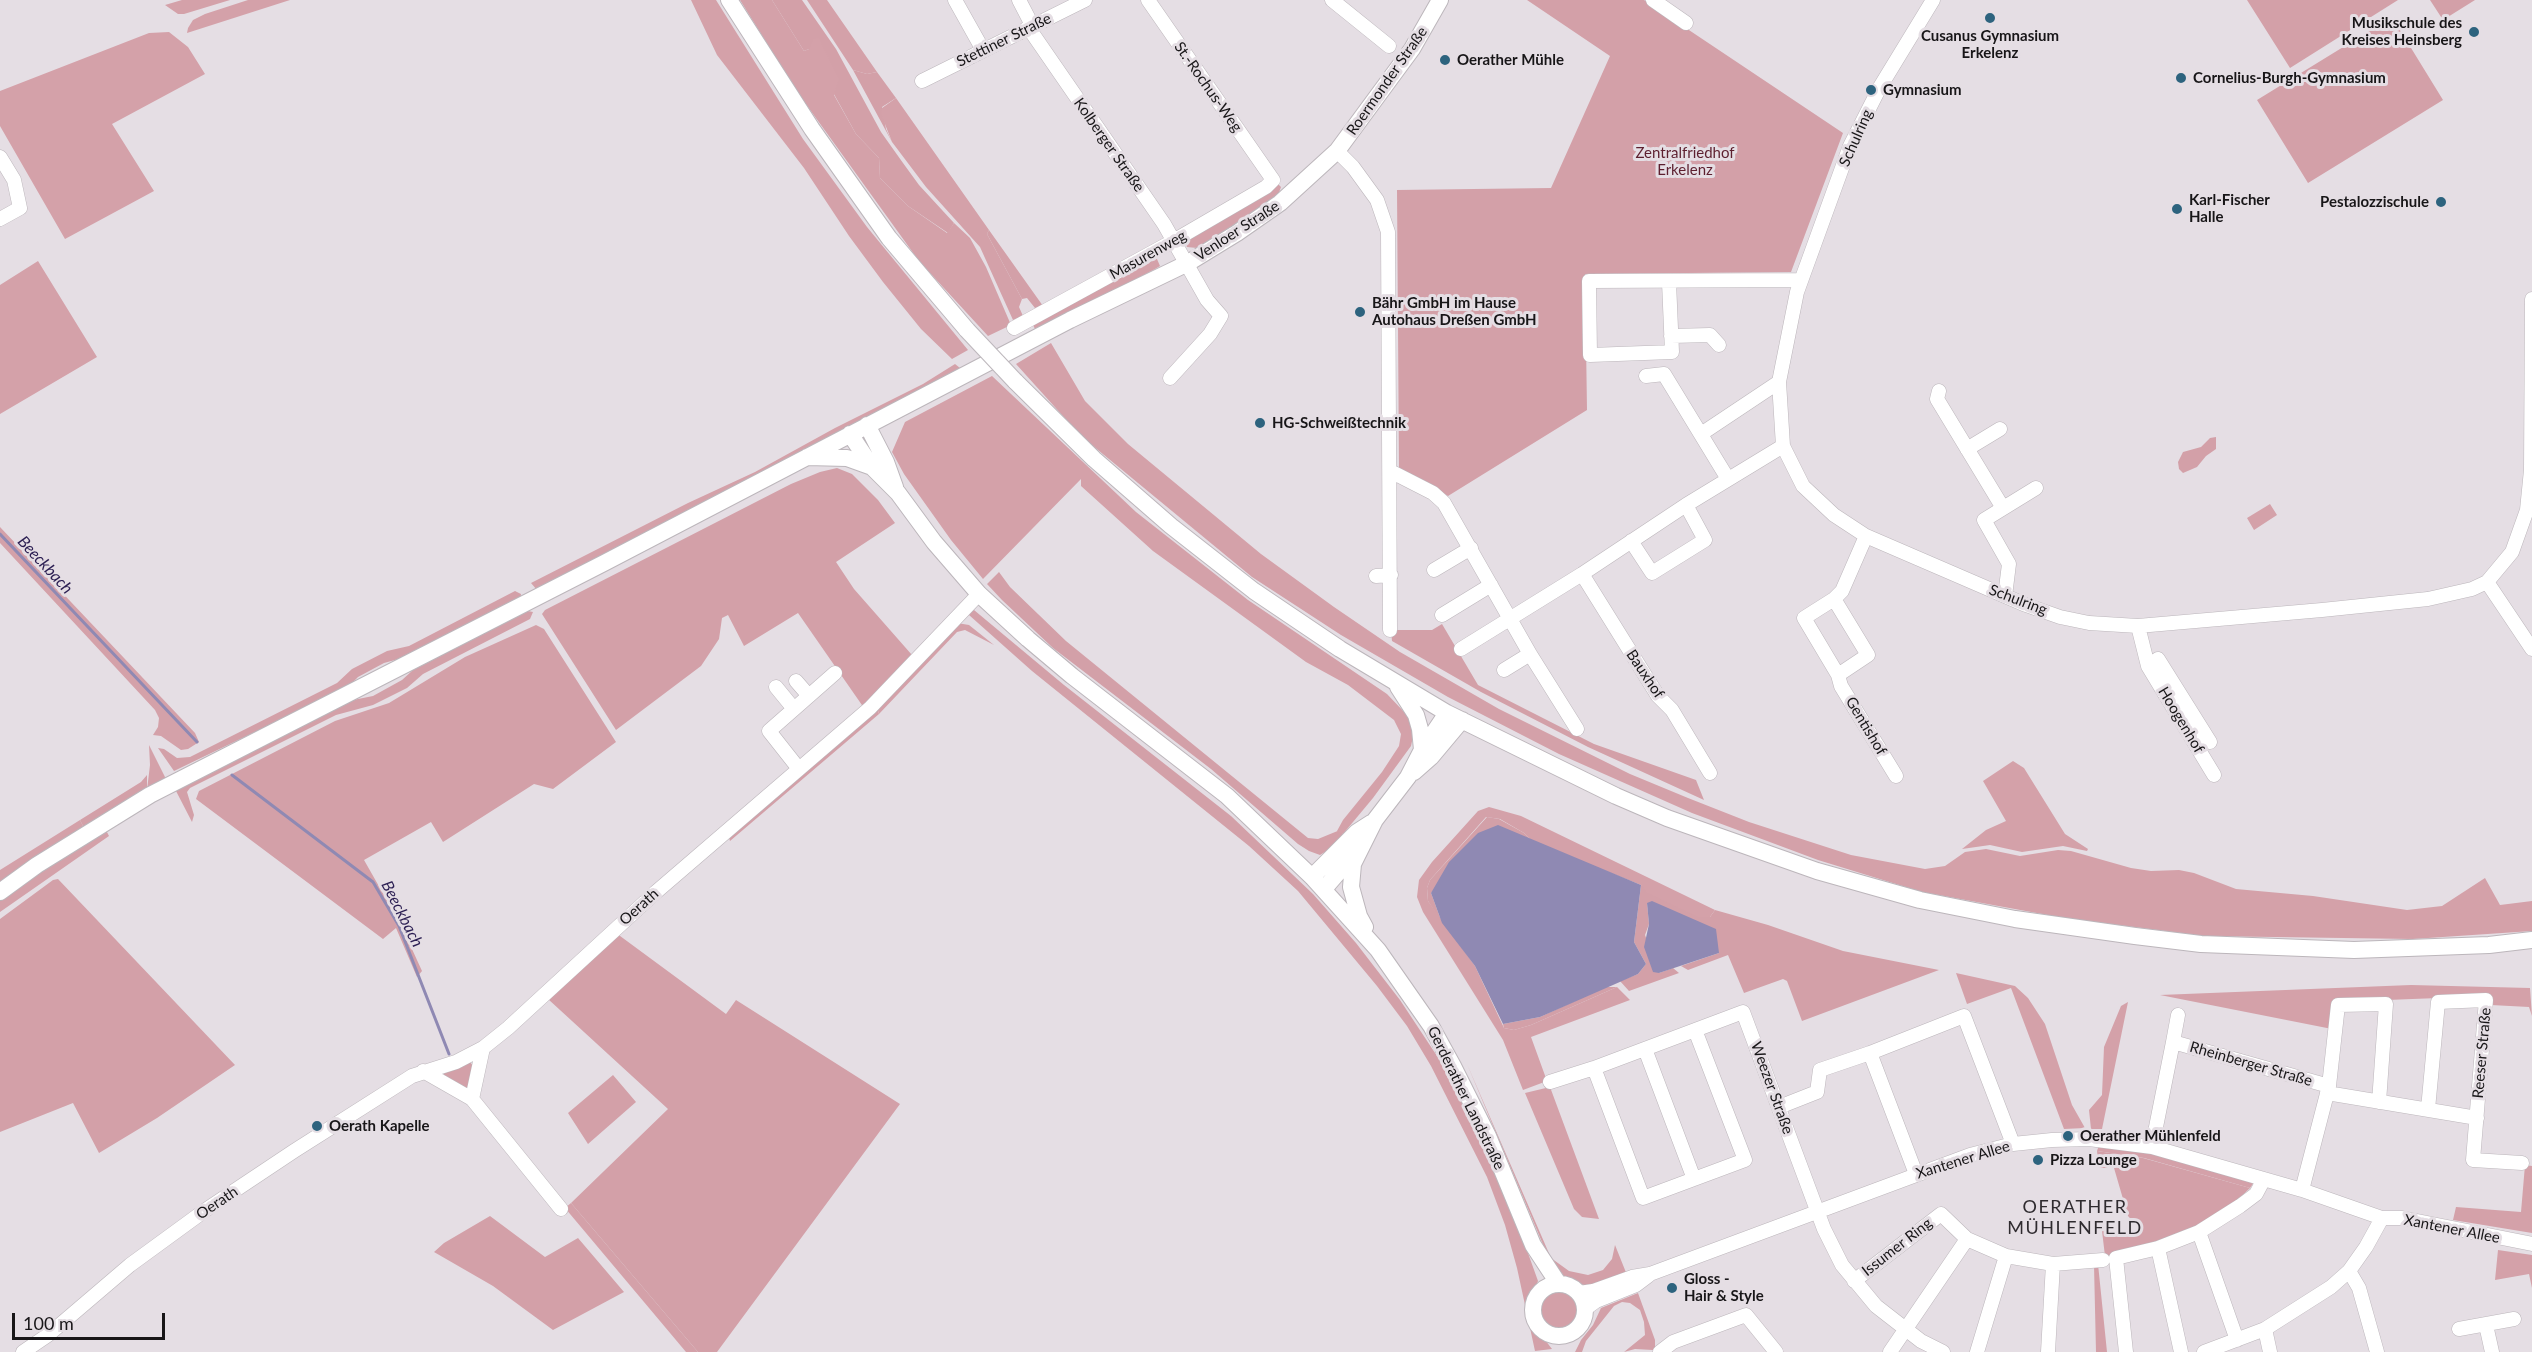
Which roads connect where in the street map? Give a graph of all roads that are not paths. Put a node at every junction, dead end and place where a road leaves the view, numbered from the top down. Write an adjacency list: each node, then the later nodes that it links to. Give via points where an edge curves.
1 (729, 0): 70 (main road, bridge, via 812,129 889,238 1015,381 1094,459 1171,526 1254,591)
2 (955, 0): 13 (street)
3 (1019, 0): 11 (street, Kolberger Straße)
4 (1085, 0): 11 (street, Stettiner Straße)
5 (1148, 0): 17 (street, St.-Rochus-Weg)
6 (1332, 0): 12 (street)
7 (1440, 0): 15 (main road, Roermonder Straße, via 1412,48)
8 (1653, 0): 10 (street)
9 (1933, 0): 21 (street, Schulring, via 1861,121)
10 (1686, 23)
11 (1030, 26): 13 (street, Stettiner Straße); 19 (street, Kolberger Straße)
12 (1389, 45)
13 (983, 50): 14 (street, Stettiner Straße)
14 (922, 81)
15 (1337, 151): 20 (main road, Venloer Straße, via 1280,203); 40 (street, Roermonder Straße, via 1377,200 1388,232)
16 (0, 157): 18 (street, via 14,180 20,208)
17 (1269, 175): 19 (street, Masurenweg, via 1273,180 1266,187)
18 (0, 219)
19 (1175, 240): 20 (street, Kolberger Straße); 24 (street, Masurenweg)
20 (1188, 263): 28 (street, Venloer Straße, via 1207,300 1221,316); 32 (main road)
21 (1801, 280): 22 (street); 29 (street, Schulring)
22 (1670, 282): 25 (street); 25 (street, via 1589,281 1590,356 1672,352)
23 (2532, 300): 31 (street)
24 (1014, 328)
25 (1671, 336): 26 (street, via 1710,335)
26 (1719, 345)
27 (1646, 376): 35 (street, via 1664,374)
28 (1170, 378)
29 (1779, 382): 35 (street); 36 (street, Schulring)
30 (1938, 391): 37 (street, via 1937,399)
31 (2531, 399): 53 (street, via 2527,510 2512,552)
32 (867, 425): 34 (main road); 43 (main road)
33 (2000, 429): 37 (street)
34 (850, 434): 38 (main road); 39 (main road)
35 (1701, 434): 41 (street)
36 (1783, 446): 41 (street); 46 (street, Schulring, via 1803,486 1834,515)
37 (1967, 449): 45 (street)
38 (806, 457): 39 (main road, via 847,458); 86 (main road, via 150,795)
39 (872, 467): 43 (main road)
40 (1390, 471): 48 (street, via 1444,503); 51 (street, Roermonder Straße)
41 (1728, 479): 44 (street)
42 (2036, 488): 45 (street)
43 (898, 493): 55 (main road, Gerderather Landstraße)
44 (1686, 505): 47 (street); 47 (street, via 1705,540 1652,573)
45 (2003, 508): 56 (street, via 1984,520 2010,564)
46 (1866, 536): 56 (street, Schulring); 57 (street, Gentishof, via 1848,581)
47 (1631, 541): 50 (street)
48 (1471, 548): 49 (street); 54 (street)
49 (1434, 570)
50 (1582, 574): 59 (street); 79 (street, Bauxhof)
51 (1391, 575): 52 (street); 61 (street, Roermonder Straße)
52 (1376, 576)
53 (2487, 582): 60 (street, Schulring, via 2428,599); 63 (street)
54 (1491, 585): 58 (street); 59 (street)
55 (979, 594): 78 (street, Oerath, via 870,708); 85 (main road, Gerderather Landstraße, via 1072,676 1227,796)
56 (2005, 596): 60 (street, Schulring, via 2081,622)
57 (1834, 599): 68 (street, Gentishof, via 1804,618); 68 (street, via 1868,656)
58 (1442, 615)
59 (1511, 618): 62 (street); 64 (street)
60 (2138, 626): 65 (street, Hoogenhof)
61 (1390, 630)
62 (1461, 649)
63 (2532, 649)
64 (1530, 654): 66 (street); 75 (street)
65 (2148, 666): 76 (street, Hoogenhof, via 2158,659); 80 (street, Hoogenhof)
66 (1504, 670)
67 (835, 673): 72 (street)
68 (1838, 675): 81 (street, Gentishof)
69 (796, 681): 72 (street)
70 (1394, 681): 74 (main road); 77 (main road, via 1416,715)
71 (776, 687): 73 (street)
72 (809, 696): 73 (street)
73 (794, 709): 78 (street, via 769,731)
74 (1454, 716): 77 (main road); 82 (main road, via 1431,757); 87 (main road, via 1667,818 1817,872 1920,900 2015,919 2211,945 2354,950)
75 (1577, 729)
76 (2210, 742)
77 (1422, 750): 82 (main road)
78 (799, 769): 92 (street, Oerath)
79 (1710, 772)
80 (2214, 775)
81 (1896, 776)
82 (1408, 777): 83 (main road)
83 (1375, 820): 84 (main road); 85 (main road, via 1357,832)
84 (1362, 845): 85 (main road); 88 (main road, via 1353,864 1351,887 1359,916)
85 (1318, 883): 88 (main road, Gerderather Landstraße)
86 (0, 892)
87 (2532, 940)
88 (1378, 950): 124 (main road, Gerderather Landstraße, via 1431,1026 1453,1066 1488,1136)
89 (2178, 1015): 91 (street, Rheinberger Straße)
90 (1695, 1030): 93 (street, Weezer Straße); 101 (street, Weezer Straße, via 1743,1012); 108 (street, via 1744,1160)
91 (2174, 1042): 98 (street, Rheinberger Straße); 105 (street, Rheinberger Straße)
92 (483, 1048): 96 (street, Oerath, via 456,1062); 99 (street)
93 (1645, 1049): 95 (street, Weezer Straße); 108 (street)
94 (1870, 1053): 101 (street, via 1820,1070 1816,1092); 104 (street, via 1964,1016); 107 (street)
95 (1594, 1068): 97 (street, Weezer Straße); 108 (street, via 1643,1198)
96 (423, 1071): 99 (street); 135 (street, Oerath, via 204,1211 130,1265)
97 (1550, 1082)
98 (2328, 1089): 100 (street, Reeser Straße); 100 (street, via 2338,1005 2386,1004); 110 (street)
99 (472, 1099): 111 (street)
100 (2379, 1102): 102 (street, Reeser Straße)
101 (1779, 1107): 112 (street, Weezer Straße)
102 (2428, 1109): 103 (street, Reeser Straße); 103 (street, Reeser Straße, via 2438,1002 2486,1000)
103 (2477, 1119): 106 (street, Reeser Straße, via 2473,1160)
104 (2013, 1144): 105 (street, Xantener Allee, via 2089,1139); 107 (street, Xantener Allee)
105 (2152, 1147): 109 (street, Xantener Allee)
106 (2522, 1163)
107 (1916, 1174): 112 (street, Xantener Allee)
108 (1694, 1179)
109 (2264, 1179): 110 (street, Xantener Allee); 114 (street, via 2256,1194)
110 (2302, 1190): 113 (street, Xantener Allee)
111 (561, 1209)
112 (1818, 1212): 122 (street, Xantener Allee); 123 (street, Weezer Straße, via 1833,1248)
113 (2382, 1218): 116 (street, Xantener Allee, via 2402,1218); 121 (street)
114 (2199, 1232): 117 (street); 134 (street)
115 (1967, 1239): 118 (street, Issumer Ring); 123 (street, Issumer Ring, via 1941,1214); 131 (street)
116 (2532, 1244)
117 (2158, 1248): 144 (street, via 2116,1258); 145 (street)
118 (2006, 1256): 120 (street, Issumer Ring); 142 (street)
119 (2103, 1260): 120 (street, Issumer Ring)
120 (2053, 1264): 143 (street)
121 (2349, 1271): 129 (street); 148 (street, via 2359,1288)
122 (1650, 1274): 125 (street, Xantener Allee); 126 (street, Xantener Allee)
123 (1854, 1281): 131 (street, Weezer Straße)
124 (1550, 1286): 125 (main road, via 1573,1288); 133 (main road, via 1533,1302 1532,1310 1538,1326)
125 (1579, 1293): 126 (main road)
126 (1585, 1310): 132 (main road, via 1581,1324)
127 (2514, 1319): 128 (street)
128 (2486, 1325): 130 (street); 149 (street)
129 (2265, 1329): 134 (street); 147 (street)
130 (2459, 1329)
131 (1904, 1330): 140 (street); 141 (street, Weezer Straße)
132 (1569, 1334): 133 (main road); 137 (main road)
133 (1551, 1335): 136 (main road)
134 (2237, 1340): 146 (street)
135 (24, 1352)
136 (1556, 1352)
137 (1567, 1352)
138 (1660, 1352): 139 (street, via 1672,1342 1746,1315)
139 (1776, 1352)
140 (1890, 1352)
141 (1943, 1352)
142 (1977, 1352)
143 (2048, 1352)
144 (2126, 1352)
145 (2181, 1352)
146 (2204, 1352)
147 (2270, 1352)
148 (2377, 1352)
149 (2492, 1352)

